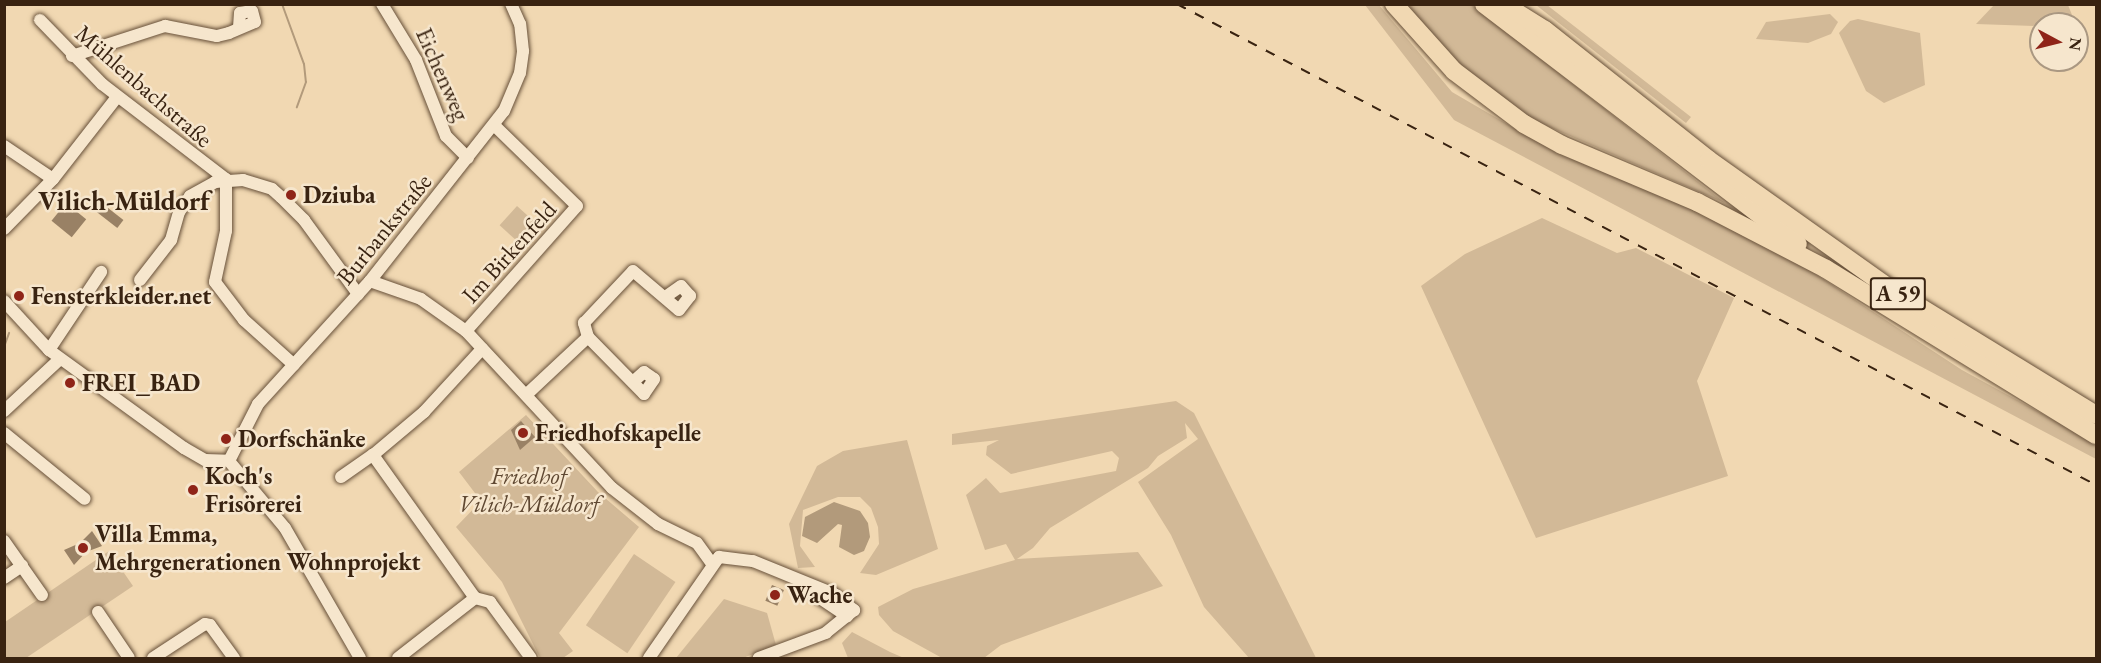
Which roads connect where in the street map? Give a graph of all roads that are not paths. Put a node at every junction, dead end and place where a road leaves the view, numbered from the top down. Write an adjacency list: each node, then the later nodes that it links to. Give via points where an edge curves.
1 (382, 4): 14 (street, Eichenweg, via 416,60 446,136)
2 (511, 4): 12 (street, Burbankstraße, via 520,24 520,73)
3 (1394, 4): 18 (highway, via 1454,71 1524,124 1572,150 1697,202)
4 (1484, 4): 18 (highway, A 59)
5 (1503, 4): 9 (highway, A 59)
6 (1523, 4): 9 (highway)
7 (40, 20): 10 (street, Mühlenbachstraße)
8 (239, 28): 10 (street, via 217,36 165,26)
9 (1545, 30): 34 (highway, A 59, via 1709,160 1895,292)
10 (72, 56): 11 (street, Mühlenbachstraße)
11 (117, 97): 15 (street); 16 (street, Mühlenbachstraße)
12 (495, 126): 14 (street, Burbankstraße); 25 (street, Im Birkenfeld, via 577,206)
13 (4, 146): 15 (street)
14 (468, 159): 21 (street, Burbankstraße)
15 (53, 179): 17 (street)
16 (226, 179): 20 (street, Mühlenbachstraße, via 190,196 179,212 171,240); 22 (street, via 272,189 304,220); 30 (street, via 226,231 215,282 244,320)
17 (4, 229)
18 (1826, 269): 36 (highway, A 59)
19 (101, 272): 28 (street)
20 (140, 280)
21 (370, 281): 22 (street, Burbankstraße); 25 (street, via 421,299)
22 (358, 294): 30 (street, Burbankstraße)
23 (665, 297): 26 (street, via 633,271 584,323)
24 (4, 301): 28 (street)
25 (465, 331): 27 (street)
26 (588, 337): 31 (street); 32 (street)
27 (482, 349): 32 (street); 37 (street, via 424,412)
28 (49, 350): 29 (street)
29 (60, 359): 33 (street); 38 (street, via 194,454 213,462)
30 (294, 365): 38 (street, Burbankstraße, via 258,404)
31 (633, 382)
32 (526, 395): 42 (street, via 612,489 658,524 697,543)
33 (4, 411)
34 (2097, 415)
35 (4, 433): 40 (street)
36 (2097, 435)
37 (373, 455): 39 (street); 46 (street)
38 (229, 461): 51 (street, via 285,528)
39 (341, 477)
40 (85, 499)
41 (4, 540): 43 (street)
42 (711, 562): 54 (street); 55 (street, via 726,556 746,562 801,585 851,613 816,638)
43 (22, 566): 44 (street); 45 (street)
44 (4, 578)
45 (42, 595)
46 (475, 598): 52 (street); 53 (street, via 490,602)
47 (98, 612): 48 (street)
48 (129, 658)
49 (153, 658): 50 (street, via 204,624 210,625)
50 (234, 658)
51 (360, 658)
52 (398, 658)
53 (531, 658)
54 (649, 658)
55 (759, 658)

